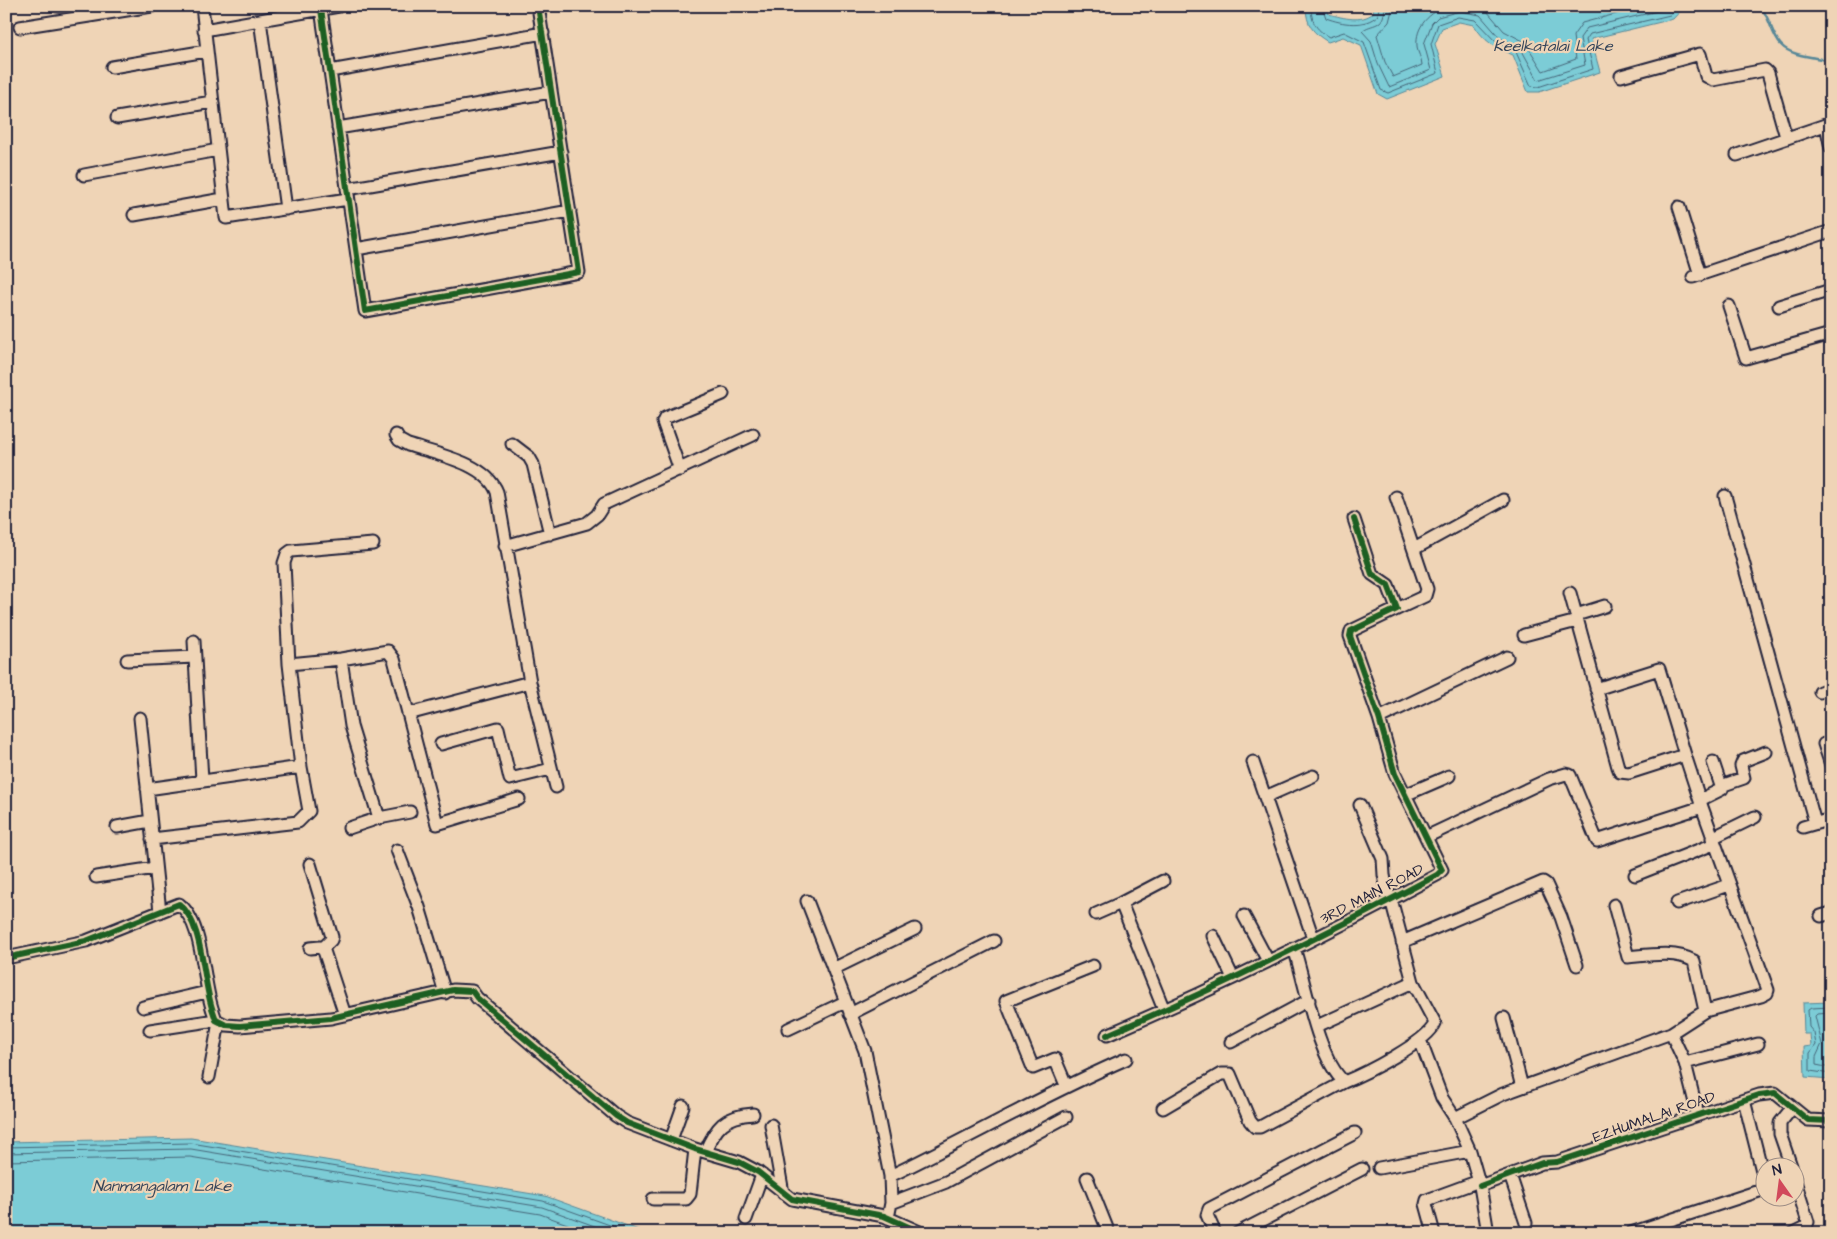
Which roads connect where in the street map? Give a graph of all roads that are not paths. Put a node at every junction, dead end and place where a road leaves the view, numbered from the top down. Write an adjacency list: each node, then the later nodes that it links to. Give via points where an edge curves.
1 (152, 6): 7 (street)
2 (202, 6): 8 (street)
3 (339, 6): 5 (street)
4 (538, 6): 9 (street)
5 (322, 9): 6 (street); 12 (street)
6 (260, 20): 8 (street); 28 (street)
7 (20, 27)
8 (204, 30): 10 (street)
9 (542, 33): 12 (street); 14 (street)
10 (206, 51): 11 (street); 15 (street)
11 (112, 67)
12 (330, 71): 18 (street)
13 (1621, 76): 19 (street, via 1700,54 1706,76 1713,80 1765,70)
14 (551, 92): 18 (street); 22 (street)
15 (212, 102): 16 (street); 21 (street)
16 (116, 118)
17 (1828, 124): 19 (street); 20 (street)
18 (338, 128): 25 (street)
19 (1786, 138): 23 (street)
20 (1831, 148)
21 (218, 150): 24 (street); 26 (street)
22 (561, 152): 25 (street); 29 (street)
23 (1737, 155)
24 (84, 175)
25 (347, 194): 28 (street); 32 (street)
26 (223, 199): 28 (street, via 226,218); 30 (street)
27 (1679, 207): 31 (street, via 1696,276)
28 (286, 209)
29 (570, 212): 32 (street); 32 (street, via 579,272 365,311)
30 (134, 215)
31 (1831, 231)
32 (356, 249)
33 (1831, 290): 35 (street)
34 (1729, 306): 36 (street, via 1746,358)
35 (1779, 306)
36 (1831, 334)
37 (724, 394): 41 (street, via 665,418 663,422)
38 (396, 435): 48 (street, via 408,445 485,474 493,482)
39 (753, 435): 41 (street)
40 (512, 444): 46 (street, via 533,464)
41 (680, 470): 46 (street, via 604,504 592,520)
42 (1725, 496): 91 (street)
43 (1396, 497): 49 (street)
44 (1503, 500): 49 (street)
45 (1354, 520): 52 (street, via 1372,574 1388,585)
46 (550, 534): 48 (street)
47 (373, 544): 60 (street, via 287,554 284,563)
48 (505, 546): 61 (street)
49 (1414, 549): 52 (street, via 1426,593)
50 (1570, 593): 53 (street)
51 (1605, 606): 53 (street)
52 (1397, 609): 65 (street, 3RD MAIN ROAD, via 1351,631 1350,636)
53 (1577, 618): 54 (street); 62 (street)
54 (1524, 635)
55 (194, 641): 56 (street)
56 (195, 657): 59 (street); 77 (street)
57 (1507, 657): 65 (street)
58 (341, 659): 60 (street); 63 (street, via 388,651 394,659); 88 (street, via 351,726)
59 (127, 660)
60 (290, 664): 73 (street)
61 (530, 682): 63 (street); 74 (street)
62 (1596, 689): 69 (street, via 1620,772 1629,773); 69 (street, via 1659,669)
63 (408, 714): 83 (street, via 437,824)
64 (140, 718): 80 (street)
65 (1379, 718): 81 (street, 3RD MAIN ROAD)
66 (442, 744): 74 (street, via 498,728 510,779)
67 (1824, 744): 72 (street)
68 (1766, 752): 78 (street, via 1743,760 1744,778)
69 (1686, 755): 84 (street)
70 (1253, 762): 82 (street)
71 (1713, 762): 78 (street)
72 (1831, 765)
73 (301, 767): 77 (street); 96 (street, via 309,812 298,822)
74 (551, 769): 79 (street)
75 (1313, 776): 82 (street)
76 (1449, 776): 81 (street)
77 (202, 780): 80 (street)
78 (1721, 786): 84 (street, via 1721,792)
79 (556, 787)
80 (147, 789): 90 (street)
81 (1405, 795): 95 (street, 3RD MAIN ROAD)
82 (1265, 797): 115 (street)
83 (519, 799)
84 (1701, 804): 95 (street, via 1597,841 1570,775 1566,774); 97 (street)
85 (1360, 805): 105 (street, via 1383,859)
86 (410, 812): 88 (street)
87 (1754, 817): 97 (street)
88 (379, 818): 94 (street)
89 (1831, 819): 91 (street)
90 (150, 821): 92 (street); 96 (street)
91 (1815, 823): 93 (street)
92 (117, 827)
93 (1802, 827)
94 (349, 828)
95 (1426, 837): 105 (street, 3RD MAIN ROAD, via 1442,870)
96 (152, 839): 100 (street)
97 (1714, 841): 101 (street); 104 (street)
98 (397, 850): 129 (street, via 419,907)
99 (310, 864): 120 (street, via 332,937)
100 (155, 868): 102 (street); 110 (street)
101 (1636, 875)
102 (96, 877)
103 (1163, 881): 107 (street)
104 (1729, 884): 108 (street); 134 (street, via 1768,990 1761,996)
105 (1390, 900): 115 (street, 3RD MAIN ROAD); 117 (street)
106 (807, 901): 125 (street)
107 (1121, 903): 111 (street); 133 (street)
108 (1677, 903)
109 (1614, 905): 134 (street, via 1628,958 1667,954 1687,956 1694,961)
110 (160, 912): 121 (street, via 86,941); 128 (street, via 179,904 188,910)
111 (1096, 914)
112 (1244, 916): 122 (street)
113 (915, 928): 125 (street)
114 (1214, 936): 126 (street)
115 (1313, 938): 119 (street, 3RD MAIN ROAD)
116 (994, 942): 135 (street)
117 (1402, 942): 123 (street, via 1543,882 1561,917); 127 (street)
118 (310, 948): 120 (street)
119 (1294, 948): 122 (street, 3RD MAIN ROAD); 130 (street)
120 (322, 949): 136 (street)
121 (6, 958)
122 (1268, 961): 126 (street, 3RD MAIN ROAD)
123 (1576, 965)
124 (1093, 966): 151 (street, via 1006,1001 1033,1068 1055,1059)
125 (833, 969): 131 (street)
126 (1233, 978): 133 (street, 3RD MAIN ROAD)
127 (1413, 982): 139 (street); 144 (street, via 1435,1024 1432,1031)
128 (207, 992): 132 (street); 138 (street)
129 (445, 992): 136 (street); 164 (street, via 472,991 616,1116)
130 (1309, 1000): 139 (street); 145 (street)
131 (845, 1002): 135 (street); 140 (street)
132 (143, 1007)
133 (1164, 1010): 143 (street, 3RD MAIN ROAD)
134 (1705, 1011): 142 (street)
135 (850, 1014): 173 (street, via 871,1075)
136 (345, 1015): 138 (street, via 240,1026)
137 (1504, 1018): 152 (street)
138 (218, 1021): 141 (street); 149 (street)
139 (1317, 1026): 150 (street, via 1329,1064)
140 (788, 1029)
141 (150, 1030)
142 (1671, 1033): 148 (street); 152 (street)
143 (1106, 1035)
144 (1420, 1040): 150 (street, via 1373,1069); 160 (street, via 1442,1098)
145 (1231, 1042)
146 (1758, 1044): 148 (street)
147 (1126, 1060): 151 (street)
148 (1685, 1063): 158 (street)
149 (209, 1077)
150 (1344, 1082): 155 (street, via 1260,1127 1255,1127 1250,1120 1230,1074 1220,1074)
151 (1066, 1085): 173 (street)
152 (1522, 1087): 160 (street)
153 (1744, 1100): 156 (street, EZHUMALAI ROAD, via 1775,1093); 158 (street, EZHUMALAI ROAD); 167 (street)
154 (683, 1106): 164 (street)
155 (1163, 1108)
156 (1792, 1108): 161 (street, EZHUMALAI ROAD, via 1808,1120); 168 (street, via 1780,1123)
157 (753, 1114): 165 (street, via 738,1115 722,1124)
158 (1698, 1116): 172 (street, EZHUMALAI ROAD)
159 (1066, 1117): 179 (street, via 946,1182)
160 (1455, 1118): 166 (street)
161 (1831, 1121)
162 (771, 1125): 177 (street)
163 (1356, 1133): 187 (street, via 1210,1209 1207,1215)
164 (670, 1140): 165 (street)
165 (700, 1151): 171 (street, via 739,1162); 178 (street, via 686,1199)
166 (1470, 1151): 169 (street); 175 (street)
167 (1758, 1156)
168 (1788, 1156)
169 (1379, 1168)
170 (1362, 1169): 188 (street)
171 (762, 1175): 177 (street); 182 (street)
172 (1510, 1175): 175 (street, EZHUMALAI ROAD); 183 (street)
173 (890, 1176): 179 (street)
174 (1087, 1178): 186 (street)
175 (1480, 1184): 189 (street, EZHUMALAI ROAD, via 1427,1200); 190 (street)
176 (1754, 1193): 184 (street)
177 (783, 1194): 181 (street, via 792,1199)
178 (653, 1199)
179 (891, 1202): 181 (street)
180 (1803, 1206): 192 (street, via 1808,1222 1806,1227)
181 (888, 1218): 185 (street)
182 (746, 1219)
183 (1526, 1223)
184 (1650, 1230): 191 (street)
185 (922, 1233)
186 (1109, 1233)
187 (1215, 1233)
188 (1238, 1233)
189 (1434, 1233)
190 (1488, 1233)
191 (1631, 1233)
192 (1794, 1233)

